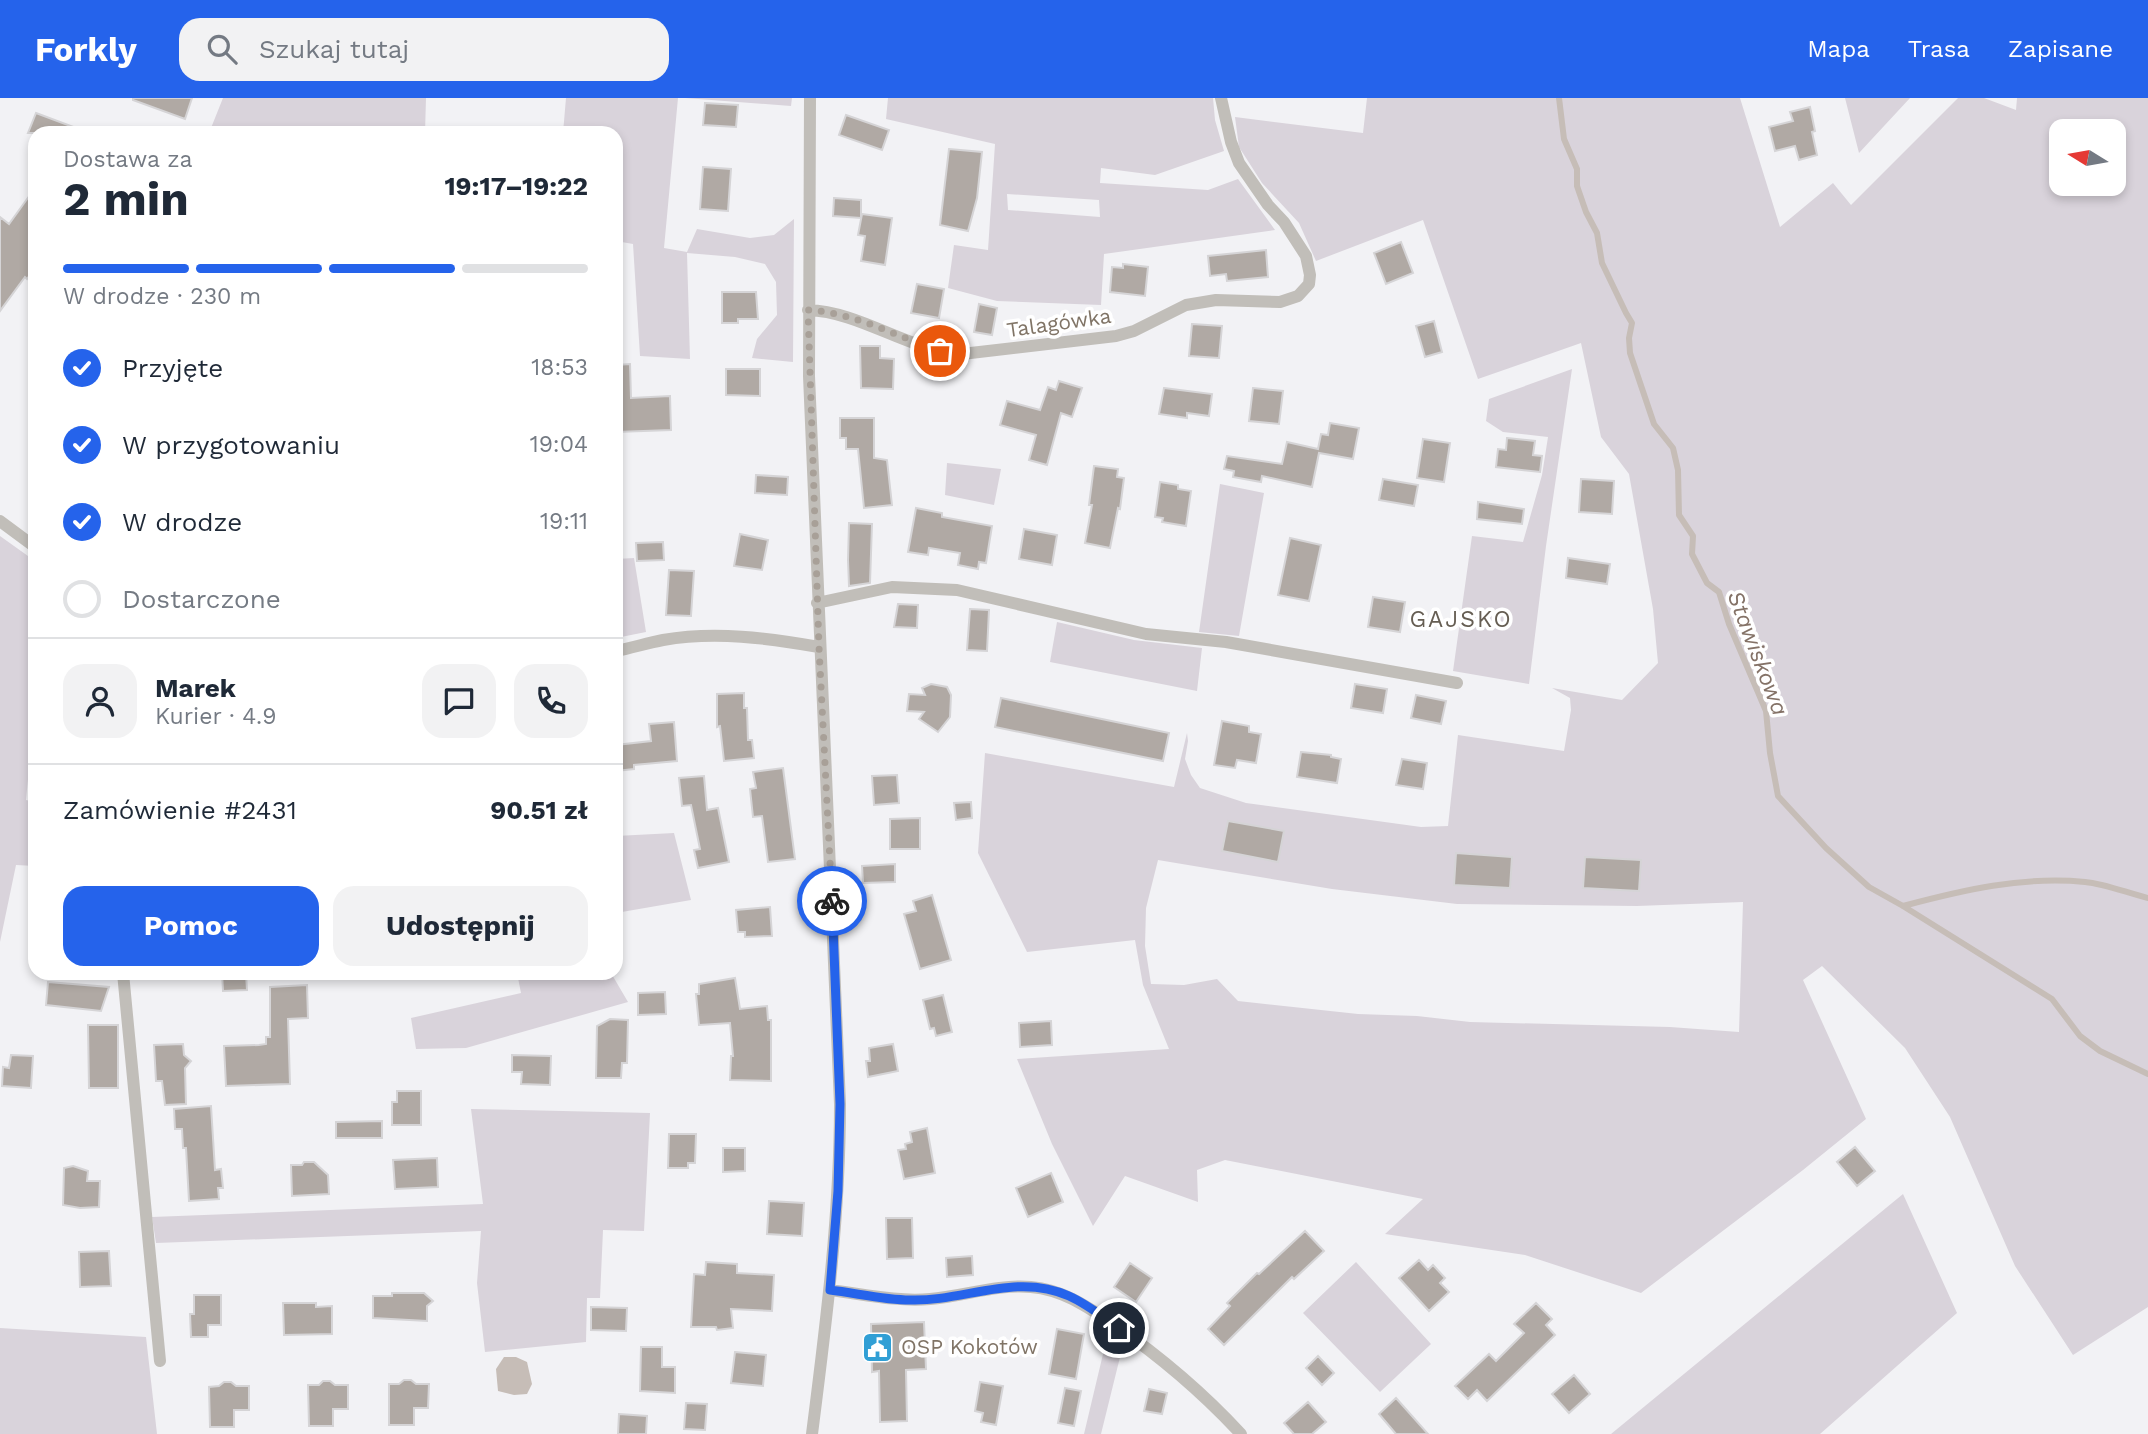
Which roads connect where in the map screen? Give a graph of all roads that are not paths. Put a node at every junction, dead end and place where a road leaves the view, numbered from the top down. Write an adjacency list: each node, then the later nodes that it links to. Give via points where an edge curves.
1 (810, 98): 3 (street)
2 (1222, 98): 3 (street, Talagówka, via 1239,163 1306,256 1310,275 1298,296 1280,302 1198,302 1116,336 962,354 940,351 822,310)
3 (808, 310): 6 (street)
4 (0, 521): 5 (street)
5 (28, 542)
6 (817, 603): 7 (street); 9 (street, via 892,587 957,590 1146,634 1226,642)
7 (819, 647): 8 (street, via 759,637 708,636); 11 (street, via 840,1104)
8 (623, 650)
9 (1457, 682)
10 (124, 980): 12 (street)
11 (830, 1290): 13 (street); 14 (street, via 909,1300 1011,1286 1057,1292 1087,1306 1178,1372)
12 (160, 1361)
13 (812, 1434)
14 (1241, 1434)

